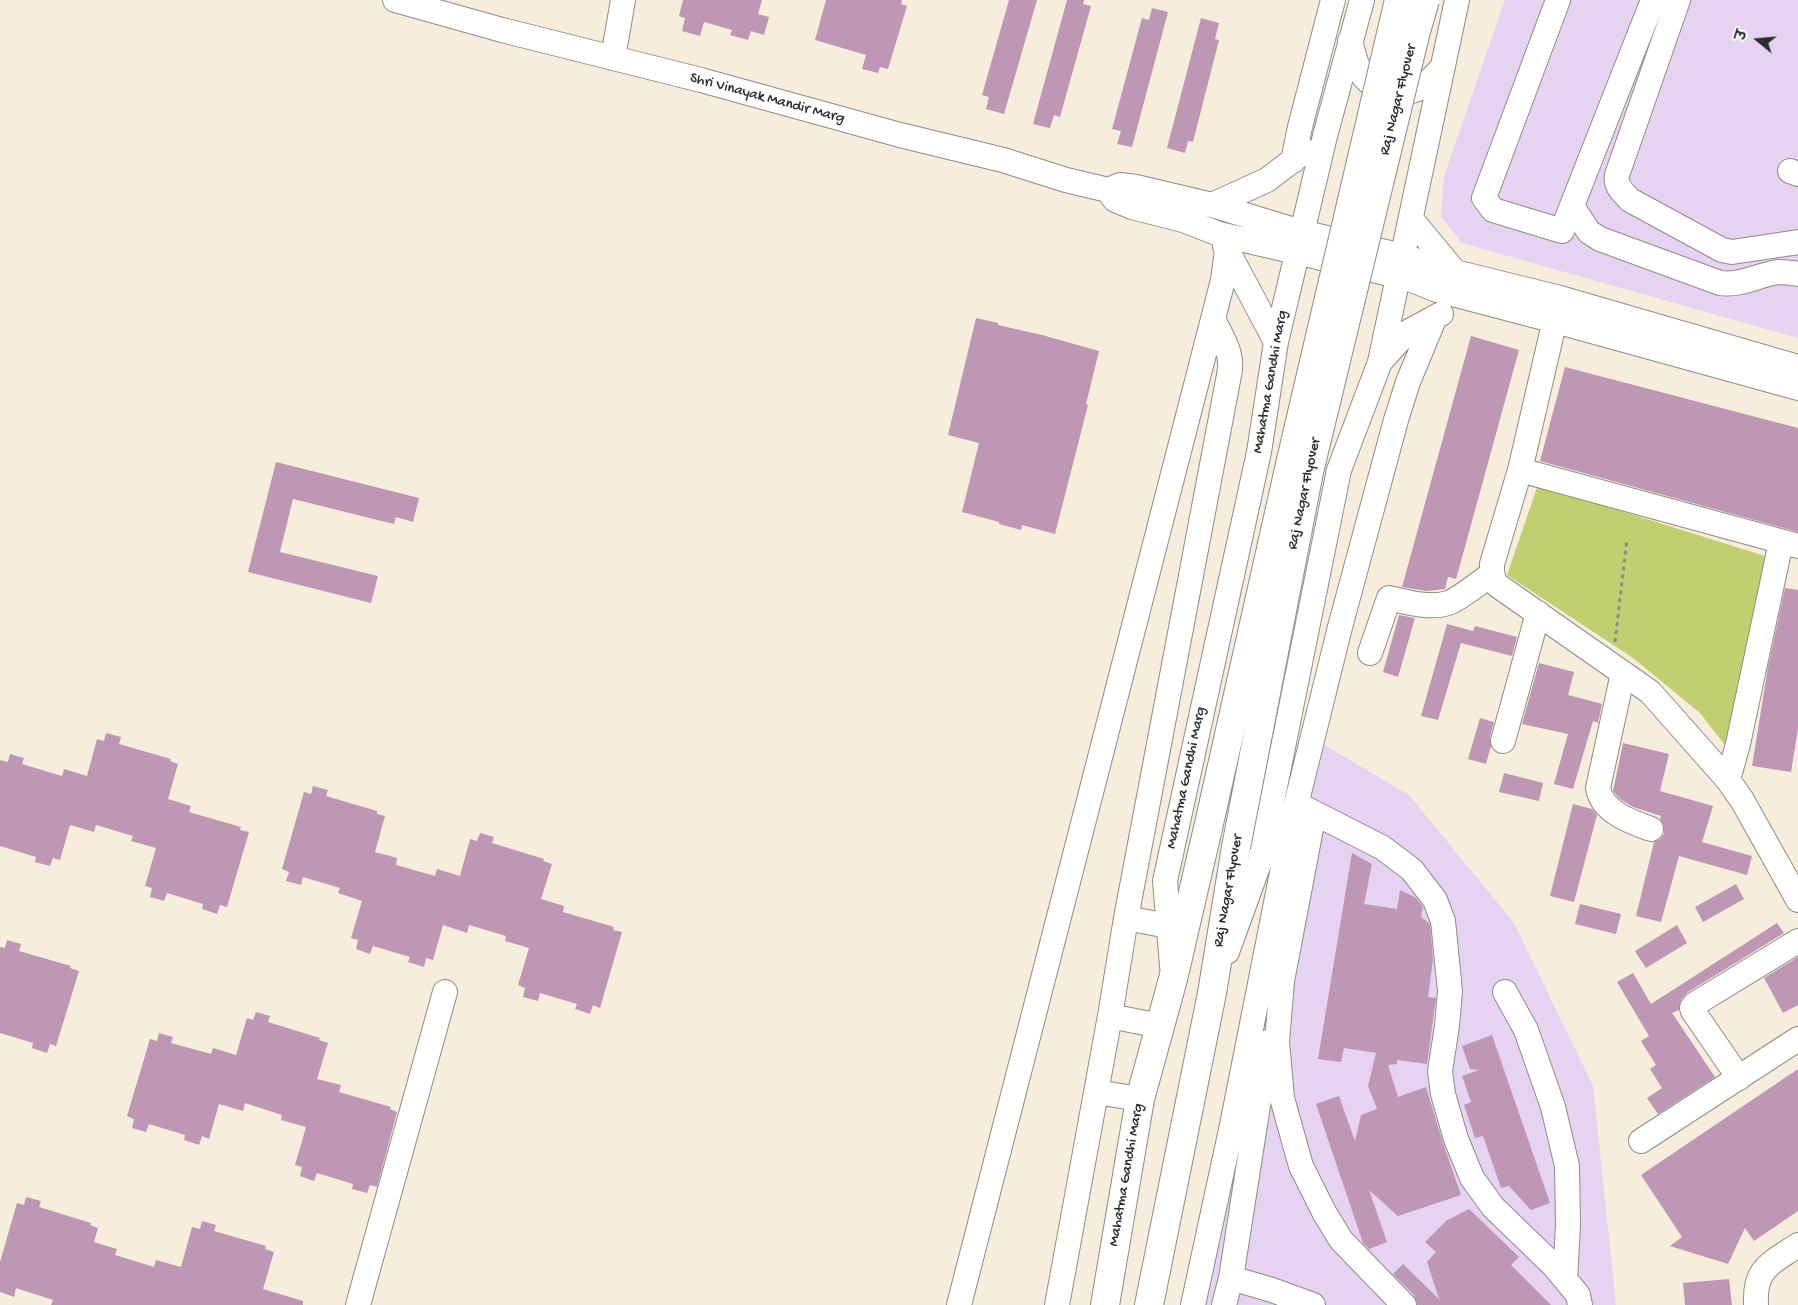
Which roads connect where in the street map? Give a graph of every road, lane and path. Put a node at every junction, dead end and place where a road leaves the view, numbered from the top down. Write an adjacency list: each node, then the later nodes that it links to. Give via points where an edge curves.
1 (395, 0): 12 (street, Shri Vinayak Mandir Marg)
2 (622, 0): 12 (street)
3 (1333, 0): 15 (street)
4 (1362, 0): 11 (street, Mahatma Gandhi Marg)
5 (1399, 0): 53 (main road, Raj Nagar Flyover, bridge)
6 (1425, 0): 56 (main road, Raj Nagar Flyover, bridge, via 1309,472 1236,847)
7 (1457, 0): 13 (street)
8 (1558, 0): 18 (street, via 1484,198 1493,210 1562,231)
9 (1653, 0): 18 (street)
10 (1678, 0): 22 (street, via 1617,175 1619,188 1630,200 1722,250 1732,252)
11 (1350, 41): 13 (street, via 1360,71 1379,89 1393,92 1415,90); 14 (street, Mahatma Gandhi Marg)
12 (613, 58): 16 (street, Shri Vinayak Mandir Marg)
13 (1442, 68): 19 (street)
14 (1325, 136): 15 (street); 21 (street, Mahatma Gandhi Marg)
15 (1293, 161): 17 (street, via 1268,180)
16 (1108, 190): 17 (street, via 1120,185 1136,187); 20 (street, Shri Vinayak Mandir Marg, via 1116,200 1183,220)
17 (1212, 206): 21 (street)
18 (1572, 206): 25 (street, via 1589,232 1600,239 1720,283 1740,284 1779,272)
19 (1411, 218): 23 (street); 24 (street)
20 (1223, 242): 21 (street, Shri Vinayak Mandir Marg); 29 (street, via 1223,280); 30 (street)
21 (1299, 242): 23 (street); 30 (street, Mahatma Gandhi Marg)
22 (1798, 242)
23 (1400, 266): 24 (street); 26 (street, via 1437,290); 31 (street)
24 (1455, 272): 27 (street)
25 (1798, 274)
26 (1475, 300): 27 (street); 28 (street)
27 (1558, 310): 32 (street); 33 (street); 36 (street)
28 (1436, 317): 31 (street, via 1406,333); 42 (street, via 1402,401)
29 (1213, 319): 50 (street, via 1229,351 1230,370); 68 (street)
30 (1276, 342): 34 (street, Mahatma Gandhi Marg)
31 (1380, 362): 35 (street)
32 (1798, 367)
33 (1798, 388)
34 (1260, 452): 35 (street, via 1268,436 1282,426 1299,422 1316,426 1330,437 1338,452); 51 (street, Mahatma Gandhi Marg, via 1165,881)
35 (1339, 470): 41 (street)
36 (1520, 470): 38 (street); 39 (street, via 1492,564)
37 (1627, 538): 44 (path)
38 (1789, 544): 46 (street)
39 (1492, 574): 40 (street, via 1497,585); 43 (street, via 1450,602 1434,605 1389,598)
40 (1538, 613): 44 (street); 45 (street)
41 (1310, 616): 42 (street); 56 (street, via 1260,861)
42 (1340, 627): 47 (street)
43 (1370, 653)
44 (1618, 669): 46 (street, via 1650,692); 48 (street, via 1599,795 1624,820)
45 (1503, 741)
46 (1728, 780): 49 (street)
47 (1305, 808): 65 (street); 66 (street, via 1383,848 1412,870 1435,900 1443,921 1450,990 1440,1071 1456,1139 1472,1178 1493,1207); 72 (street); 75 (street, via 1277,1042 1282,1098 1301,1166 1324,1212 1342,1240)
48 (1651, 829)
49 (1798, 900)
50 (1126, 918): 51 (street); 57 (street)
51 (1168, 926): 53 (street, Mahatma Gandhi Marg)
52 (1798, 942): 60 (street, via 1692,1008)
53 (1173, 978): 58 (main road, Mahatma Gandhi Marg)
54 (445, 992): 67 (street)
55 (1505, 992): 66 (street, via 1526,1030 1554,1107 1567,1166)
56 (1212, 993): 71 (main road)
57 (1110, 1016): 58 (street); 61 (street)
58 (1160, 1026): 62 (main road, Mahatma Gandhi Marg)
59 (1798, 1038): 60 (street)
60 (1740, 1078): 63 (street)
61 (1096, 1092): 62 (street); 69 (street)
62 (1140, 1100): 70 (main road, Mahatma Gandhi Marg)
63 (1641, 1141)
64 (1798, 1245): 77 (street, via 1763,1271 1757,1280)
65 (1231, 1278): 73 (street); 74 (street)
66 (1565, 1279): 76 (street, via 1578,1295)
67 (358, 1305)
68 (958, 1305)
69 (1057, 1305)
70 (1105, 1305)
71 (1149, 1305)
72 (1193, 1305)
73 (1224, 1305)
74 (1313, 1305)
75 (1404, 1305)
76 (1580, 1305)
77 (1756, 1305)

